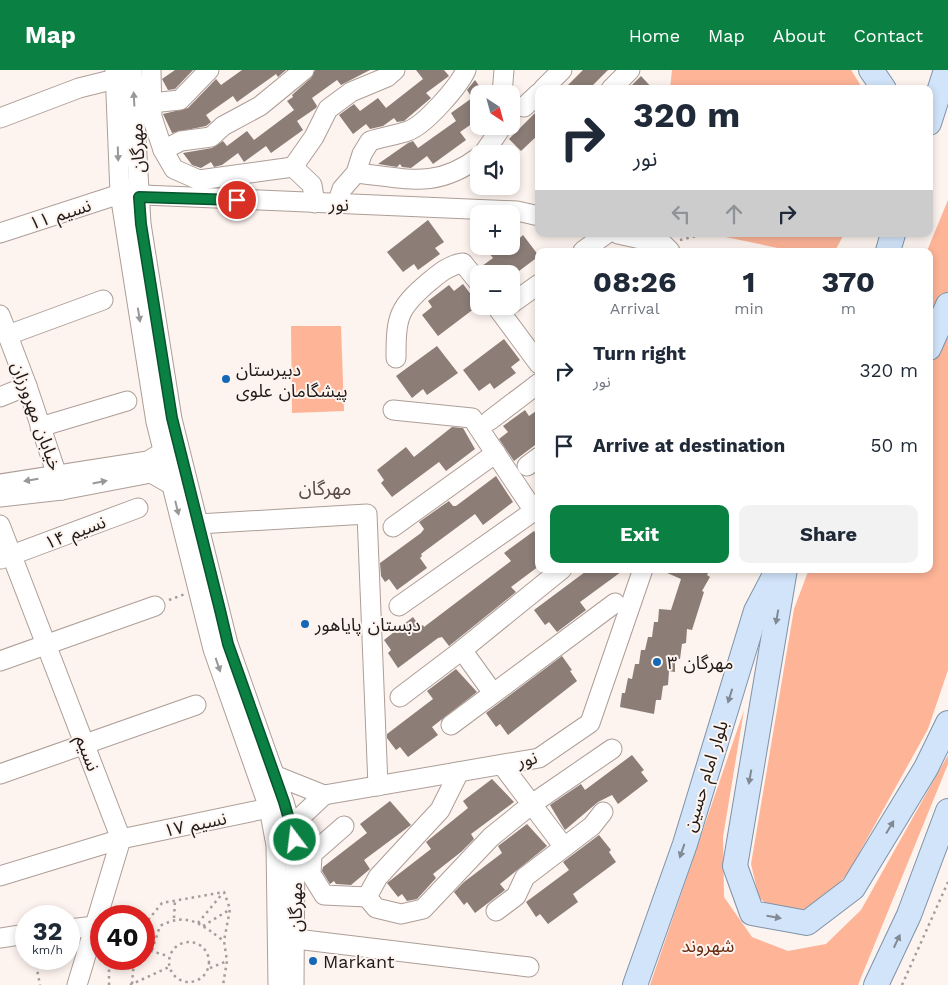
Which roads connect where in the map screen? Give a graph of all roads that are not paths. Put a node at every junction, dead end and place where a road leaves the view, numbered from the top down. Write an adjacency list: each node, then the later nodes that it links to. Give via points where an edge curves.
1 (132, 70): 25 (street, مهرگان, one-way to 1)
2 (151, 70): 16 (street)
3 (209, 70): 16 (street, via 180,100)
4 (304, 70): 20 (street, via 260,106 223,126 211,137 181,141)
5 (395, 70): 22 (street, via 351,92 328,109)
6 (466, 70): 23 (street, via 440,106 410,130 370,141)
7 (504, 70): 12 (street)
8 (630, 70): 13 (street)
9 (871, 70): 14 (main road)
10 (946, 70): 18 (main road)
11 (115, 74): 19 (street); 24 (street, مهرگان, one-way to 24)
12 (503, 85)
13 (615, 85)
14 (881, 85)
15 (535, 98): 17 (street)
16 (152, 103): 20 (street, via 152,117)
17 (524, 107)
18 (933, 111)
19 (0, 118)
20 (163, 150): 22 (street, via 174,169 200,180)
21 (470, 164): 23 (street, via 461,171 430,180)
22 (293, 167): 26 (street, via 312,185)
23 (356, 173): 27 (street, via 342,189)
24 (120, 194): 25 (street, نور); 29 (street, نسیم ۱۱); 52 (street, مهرگان, one-way to 52, via 156,422)
25 (139, 197): 26 (street, نور); 61 (street, مهرگان, via 172,418)
26 (315, 203): 27 (street, نور)
27 (337, 204): 28 (street, نور, via 518,211)
28 (535, 215)
29 (0, 233)
30 (602, 237): 32 (street)
31 (628, 237): 33 (street)
32 (587, 248)
33 (667, 248)
34 (470, 272): 44 (street, via 463,263 451,265 404,304 396,327)
35 (535, 287): 36 (street)
36 (520, 296)
37 (102, 300): 41 (street)
38 (948, 305): 42 (main road)
39 (0, 315): 41 (street, خیابان مهرورزان)
40 (509, 315): 43 (street)
41 (8, 335): 45 (street, خیابان مهرورزان)
42 (933, 339)
43 (535, 357)
44 (396, 358)
45 (27, 386): 47 (street); 51 (street, خیابان مهرورزان)
46 (535, 386): 50 (street)
47 (0, 397)
48 (127, 401): 51 (street)
49 (393, 410): 53 (street, via 472,418)
50 (488, 421)
51 (40, 427): 54 (street, خیابان مهرورزان)
52 (164, 452): 54 (street, via 148,461); 56 (street, مهرگان)
53 (496, 453): 59 (street); 63 (street)
54 (60, 482): 55 (street, one-way to 55); 56 (street, one-way to 56, via 151,473); 57 (street)
55 (0, 484)
56 (172, 485): 80 (street, مهرگان, one-way to 80, via 212,649)
57 (0, 497)
58 (138, 508): 64 (street, نسیم ۱۴)
59 (535, 511)
60 (535, 513): 71 (street)
61 (198, 524): 80 (street, مهرگان); 87 (street, via 367,514)
62 (0, 525): 64 (street, نسیم)
63 (393, 526)
64 (6, 557): 72 (street, نسیم)
65 (557, 573): 73 (street)
66 (642, 573): 83 (street, نور, via 590,722 539,758)
67 (776, 573): 109 (main road, بلوار امام حسین, one-way to 109, via 756,611 684,844)
68 (784, 573): 78 (main road, one-way to 78, via 735,866 752,913 807,923 853,888 926,768)
69 (615, 603): 75 (street)
70 (154, 606): 72 (street)
71 (399, 606)
72 (46, 645): 74 (street); 81 (street, نسیم)
73 (462, 650): 75 (street); 76 (street)
74 (0, 661)
75 (493, 693): 79 (street)
76 (400, 697)
77 (196, 704): 81 (street)
78 (948, 723)
79 (451, 724)
80 (248, 726): 86 (street, مهرگان); 90 (street, مهرگان)
81 (84, 743): 85 (street); 95 (street, نسیم)
82 (612, 749): 89 (street)
83 (502, 765): 84 (street, نور); 89 (street)
84 (459, 772): 87 (street, نور); 98 (street, via 440,810 378,877)
85 (0, 774)
86 (274, 775): 88 (street); 93 (street, مهرگان)
87 (378, 786): 88 (street, نور)
88 (324, 795): 93 (street)
89 (532, 804): 96 (street); 98 (street, via 491,837 423,909 401,914 376,908)
90 (269, 808): 95 (street, نسیم ۱۷); 107 (street, مهرگان, via 276,845)
91 (948, 811): 110 (main road, one-way to 91, via 909,915)
92 (603, 812): 96 (street, via 592,826)
93 (291, 826): 103 (street, مهرگان, via 295,840)
94 (344, 826): 98 (street, via 312,854 311,874 324,895)
95 (121, 840): 97 (street, نسیم ۱۷); 99 (street)
96 (564, 848): 100 (street, via 525,877 516,896)
97 (0, 876)
98 (366, 897)
99 (101, 905)
100 (496, 911)
101 (15, 936): 102 (street)
102 (0, 938)
103 (296, 939): 105 (street); 108 (street, مهرگان)
104 (90, 942): 106 (street)
105 (529, 967)
106 (77, 985)
107 (278, 985)
108 (294, 985)
109 (635, 985)
110 (876, 985)

